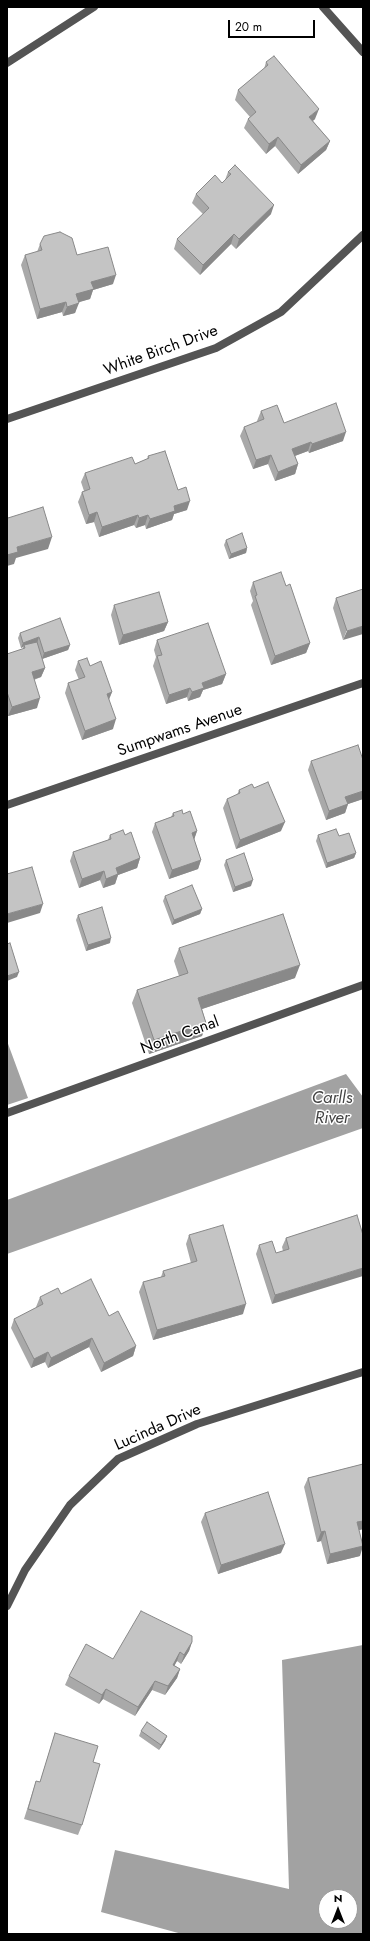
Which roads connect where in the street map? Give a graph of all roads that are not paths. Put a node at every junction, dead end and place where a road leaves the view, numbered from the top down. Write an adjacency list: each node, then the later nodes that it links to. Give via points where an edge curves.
1 (94, 7): 4 (street)
2 (323, 7): 3 (street)
3 (363, 52)
4 (7, 63)
5 (363, 235): 6 (street, White Birch Drive, via 281,312 216,348)
6 (7, 419)
7 (363, 683): 8 (street, Sumpwams Avenue)
8 (7, 805)
9 (363, 985): 10 (street, North Canal)
10 (7, 1113)
11 (363, 1372): 12 (street, Lucinda Drive, via 197,1424 118,1459 70,1505 25,1570)
12 (7, 1606)

